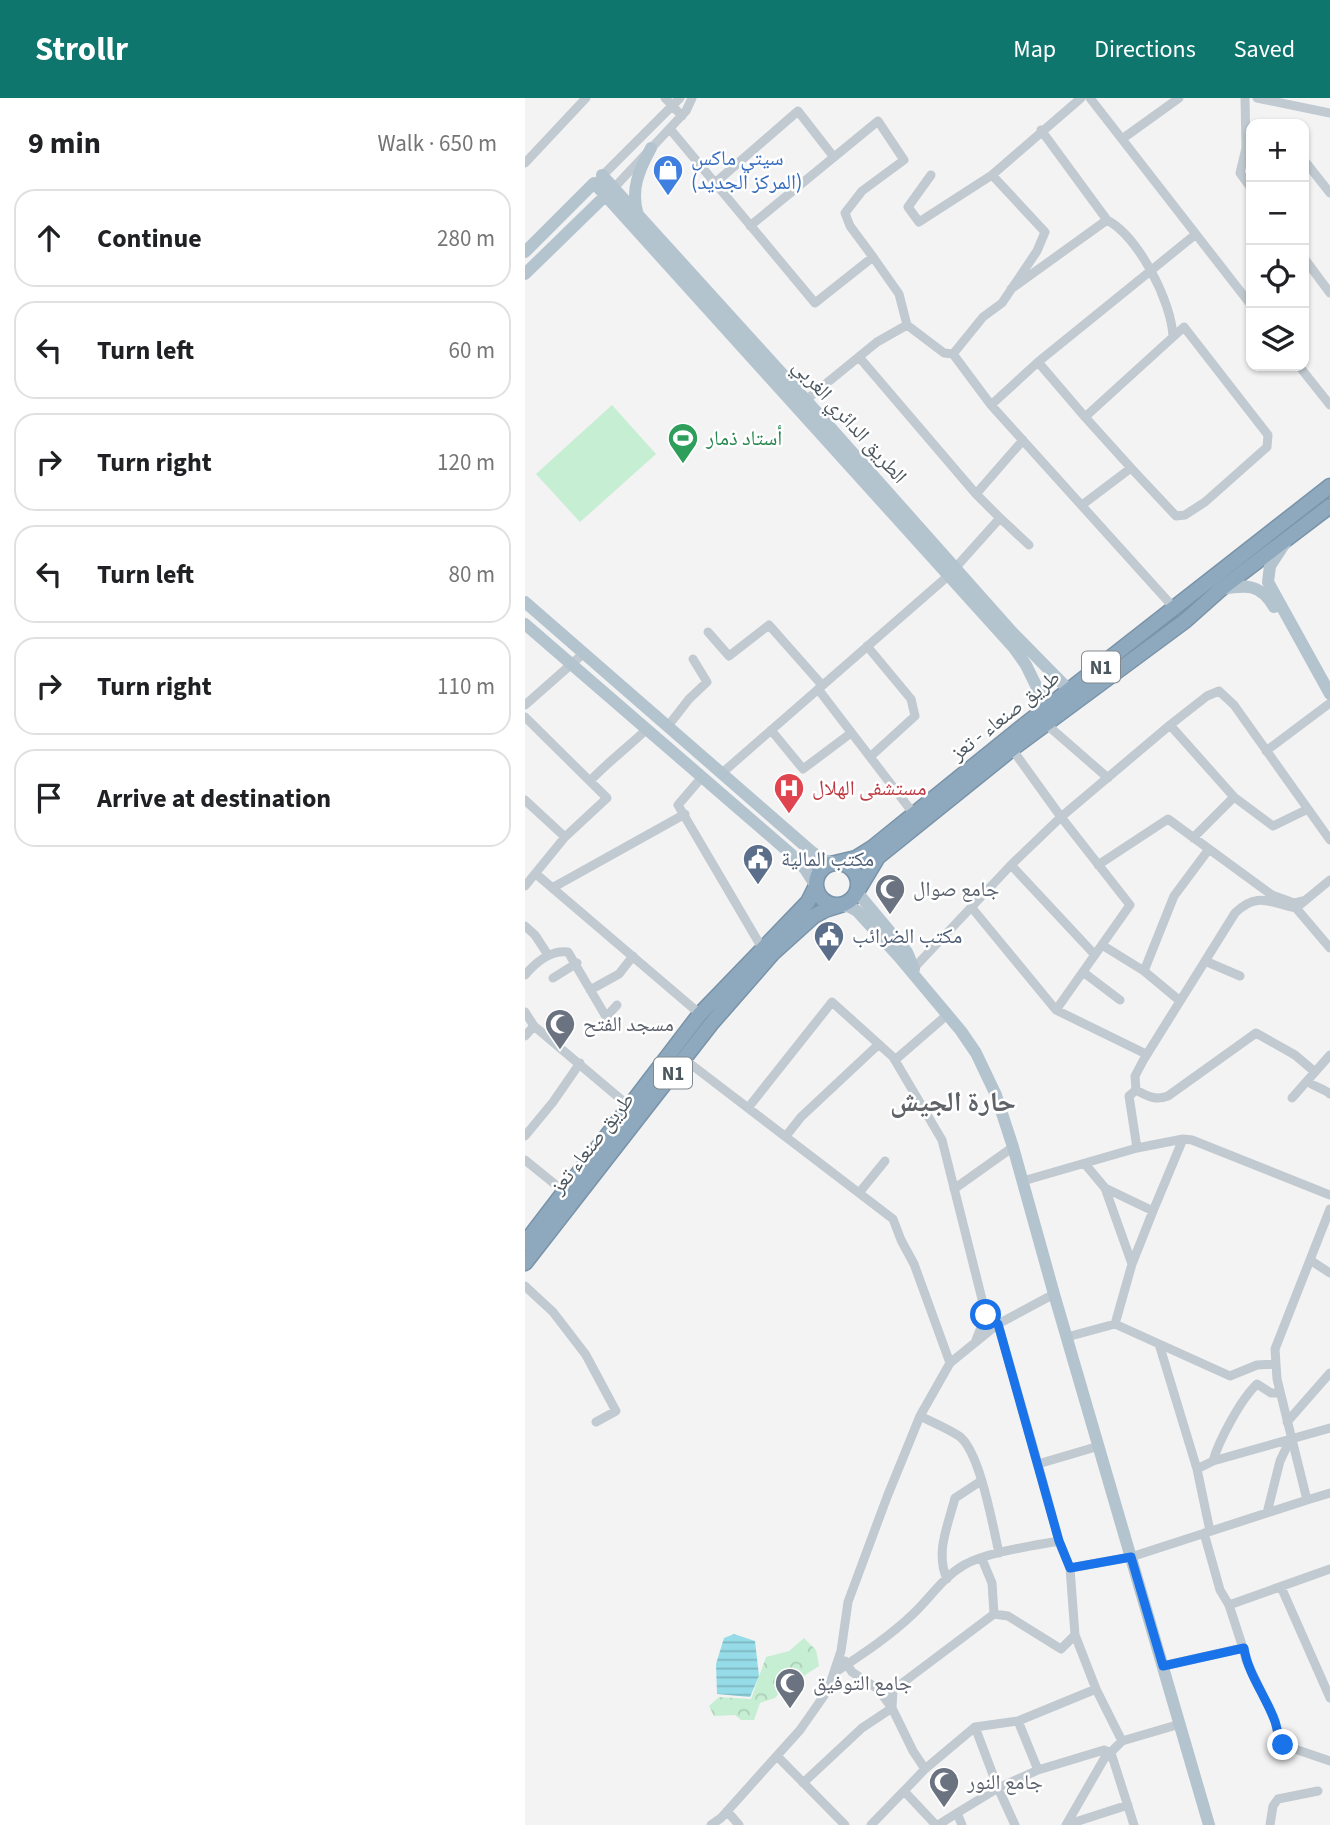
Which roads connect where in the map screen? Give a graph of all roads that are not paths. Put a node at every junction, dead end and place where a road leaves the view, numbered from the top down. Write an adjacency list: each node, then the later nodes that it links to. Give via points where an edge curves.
1 (586, 98): 20 (street)
2 (666, 98): 10 (street)
3 (681, 98): 9 (street); 10 (street)
4 (1081, 98): 15 (street)
5 (1090, 98): 16 (street)
6 (1179, 98): 16 (street)
7 (1245, 98): 13 (street)
8 (1257, 98): 11 (street)
9 (691, 102): 12 (street)
10 (673, 106): 12 (street); 24 (street)
11 (1330, 113)
12 (682, 116): 14 (street)
13 (1247, 119)
14 (670, 129): 17 (street); 26 (street)
15 (1041, 130): 23 (street); 30 (street)
16 (1122, 139): 32 (street)
17 (651, 148): 27 (street); 29 (main road, via 635,187)
18 (833, 156): 26 (street, via 798,111); 31 (street); 34 (street, via 878,121 904,160 862,191 845,213)
19 (1246, 156): 25 (street, via 1240,173)
20 (525, 163)
21 (1309, 166): 28 (street)
22 (931, 175): 23 (street, via 908,207 919,222)
23 (992, 175): 38 (street, via 1045,232)
24 (598, 179): 27 (main road, الطريق الدائري الغربي); 33 (main road)
25 (1246, 181)
26 (715, 183): 31 (street)
27 (609, 192): 29 (main road, الطريق الدائري الغربي); 37 (main road); 60 (main road, الطريق الدائري الغربي)
28 (1330, 193)
29 (639, 219): 47 (main road, الطريق الدائري الغربي)
30 (1107, 220): 36 (street, via 1119,226); 38 (street)
31 (750, 226): 34 (street, via 815,303)
32 (1196, 234): 36 (street); 40 (street)
33 (525, 252)
34 (873, 257): 41 (street, via 899,294)
35 (1309, 265): 39 (street)
36 (1151, 271): 42 (street, via 1173,322); 45 (street)
37 (525, 274)
38 (1011, 289): 43 (street)
39 (1330, 293)
40 (1246, 298)
41 (907, 325): 43 (street, via 944,353); 44 (street)
42 (1173, 337): 50 (street); 52 (street, via 1184,327 1268,435 1267,447 1185,515 1176,516)
43 (953, 354): 48 (street)
44 (859, 357): 47 (street); 54 (street)
45 (1038, 362): 48 (street); 50 (street)
46 (1303, 371): 49 (street)
47 (806, 400): 60 (main road, الطريق الدائري الغربي)
48 (991, 405): 51 (street)
49 (1330, 405)
50 (1085, 417): 52 (street)
51 (1023, 440): 54 (street); 55 (street)
52 (1131, 468): 55 (street)
53 (1330, 486): 63 (highway, طريق صنعاء - تعز / N1)
54 (976, 494): 57 (street)
55 (1082, 505): 63 (street)
56 (1330, 506): 58 (highway, طريق صنعاء - تعز / N1)
57 (1000, 518): 59 (street); 60 (street)
58 (1289, 537): 61 (highway, طريق صنعاء - تعز / N1); 72 (main road, via 1270,566 1268,582)
59 (1029, 545)
60 (952, 572): 66 (street); 71 (main road, الطريق الدائري الغربي); 74 (main road, الطريق الدائري الغربي, via 1026,665)
61 (1221, 589): 72 (main road, via 1247,585 1270,600); 76 (highway, طريق صنعاء - تعز / N1)
62 (525, 602): 67 (main road)
63 (1175, 609): 71 (highway, طريق صنعاء - تعز / N1)
64 (525, 624): 69 (main road)
65 (708, 632): 70 (street, via 729,656 769,625)
66 (867, 646): 70 (street); 85 (street, via 911,699 915,716)
67 (584, 653): 69 (street); 78 (main road)
68 (693, 659): 78 (street, via 707,682)
69 (572, 664): 73 (street); 79 (main road)
70 (820, 687): 80 (street); 82 (street)
71 (1070, 691): 74 (highway, طريق صنعاء - تعز / N1)
72 (1330, 702): 84 (street)
73 (525, 705)
74 (1047, 708): 81 (highway, طريق صنعاء - تعز / N1)
75 (525, 717): 89 (street)
76 (1046, 724): 81 (highway, طريق صنعاء - تعز / N1); 88 (street)
77 (1170, 725): 84 (street, via 1219,691); 88 (street); 90 (street)
78 (668, 726): 86 (main road)
79 (647, 729): 87 (main road); 89 (street)
80 (771, 730): 82 (street, via 803,769); 86 (street)
81 (1026, 731): 83 (highway, طريق صنعاء - تعز / N1); 93 (highway, طريق صنعاء - تعز / N1)
82 (851, 733): 85 (street)
83 (1012, 750): 95 (street); 100 (highway, طريق صنعاء - تعز / N1)
84 (1266, 751): 92 (street)
85 (870, 757): 93 (street)
86 (722, 773): 101 (main road, via 812,852)
87 (702, 777): 94 (street, via 678,805); 107 (main road, via 791,854)
88 (1108, 778): 95 (street)
89 (590, 781): 96 (street, via 607,798)
90 (1234, 797): 92 (street, via 1273,826); 97 (street)
91 (525, 800): 96 (street)
92 (1308, 809): 98 (street)
93 (913, 813): 100 (highway, طريق صنعاء - تعز / N1)
94 (685, 814): 108 (street); 116 (street)
95 (1061, 817): 102 (street); 103 (street)
96 (565, 837): 104 (street)
97 (1193, 838): 99 (street); 103 (street, via 1168,819)
98 (1330, 840)
99 (1209, 849): 110 (street, via 1272,895 1294,903); 124 (street, via 1174,896)
100 (875, 852): 101 (highway); 109 (highway)
101 (835, 863): 107 (highway, via 823,868); 109 (highway, via 854,872)
102 (1011, 865): 112 (street); 119 (street)
103 (1098, 865): 115 (street, via 1130,905)
104 (535, 874): 106 (street); 108 (street)
105 (1330, 880): 110 (street)
106 (525, 886)
107 (816, 886): 111 (highway, via 821,899); 116 (highway, طريق صنعاء تعز / N1, via 808,902)
108 (552, 888): 120 (street)
109 (857, 892): 111 (highway); 123 (main road, via 907,952)
110 (1306, 900): 113 (street)
111 (841, 905): 129 (main road, via 857,911); 143 (highway, طريق صنعاء تعز / N1, via 814,916 773,953)
112 (972, 908): 123 (street); 134 (street)
113 (1296, 908): 117 (street); 121 (street, via 1259,900 1246,902)
114 (525, 926): 118 (street)
115 (1102, 945): 119 (street); 124 (street)
116 (761, 948): 136 (highway, طريق صنعاء تعز / N1)
117 (1330, 948)
118 (548, 955): 122 (street, via 568,952); 126 (street)
119 (1095, 955): 125 (street)
120 (633, 956): 130 (street, via 619,974); 136 (street)
121 (1205, 961): 127 (street); 132 (street)
122 (577, 963): 128 (street); 130 (street)
123 (914, 968): 129 (main road)
124 (1144, 971): 132 (street)
125 (1083, 972): 131 (street); 134 (street)
126 (525, 975)
127 (1240, 976)
128 (553, 978)
129 (920, 982): 137 (main road)
130 (590, 990): 133 (street, via 607,1016)
131 (1120, 1000)
132 (1180, 1001): 141 (street)
133 (617, 1005)
134 (1056, 1010): 141 (street)
135 (525, 1012): 138 (street)
136 (700, 1014): 151 (highway, طريق صنعاء تعز / N1)
137 (948, 1014): 144 (street); 156 (main road, via 987,1074)
138 (534, 1026): 139 (street); 145 (street)
139 (525, 1036)
140 (879, 1044): 144 (street); 152 (street, via 832,1002); 154 (street)
141 (1146, 1054): 148 (street, via 1135,1076)
142 (1330, 1055): 146 (street)
143 (684, 1059): 152 (street); 166 (highway, طريق صنعاء تعز / N1)
144 (895, 1060): 163 (street, via 941,1140)
145 (580, 1063): 151 (street); 153 (street)
146 (1315, 1072): 147 (street); 148 (street, via 1256,1033 1168,1096 1151,1098)
147 (1307, 1082): 149 (street); 150 (street)
148 (1136, 1090): 157 (street, via 1129,1096)
149 (1330, 1094)
150 (1292, 1098)
151 (629, 1107): 166 (highway, طريق صنعاء تعز / N1)
152 (748, 1108): 154 (street)
153 (525, 1136)
154 (786, 1136): 164 (street)
155 (1182, 1139): 157 (street); 165 (street, via 1192,1139); 168 (street)
156 (1013, 1147): 161 (main road); 163 (street)
157 (1137, 1148): 160 (street)
158 (525, 1160): 166 (street)
159 (885, 1161): 164 (street)
160 (1085, 1164): 161 (street); 162 (street)
161 (1023, 1181): 175 (main road)
162 (1105, 1188): 168 (street); 172 (street)
163 (954, 1189): 176 (street)
164 (859, 1192): 182 (street, via 893,1219)
165 (1330, 1195)
166 (570, 1196): 169 (highway, طريق صنعاء تعز / N1); 171 (highway, طريق صنعاء تعز / N1)
167 (1330, 1209): 170 (street)
168 (1153, 1211): 172 (street)
169 (525, 1243)
170 (1310, 1261): 173 (street); 183 (street, via 1275,1349)
171 (525, 1263)
172 (1132, 1264): 178 (street)
173 (1330, 1273)
174 (525, 1286): 187 (street, via 586,1354 615,1412)
175 (1054, 1294): 177 (street); 179 (main road)
176 (986, 1315): 177 (street); 180 (street)
177 (998, 1324): 180 (street); 193 (street)
178 (1115, 1324): 179 (street); 181 (street)
179 (1067, 1338): 191 (main road)
180 (976, 1340): 182 (street)
181 (1159, 1344): 183 (street, via 1230,1376 1257,1365); 194 (street)
182 (950, 1363): 186 (street)
183 (1276, 1364): 185 (street)
184 (1330, 1373): 188 (street)
185 (1280, 1393): 188 (street); 192 (street, via 1257,1384 1248,1392)
186 (920, 1416): 195 (street, via 961,1437); 212 (street, via 848,1602)
187 (596, 1422)
188 (1287, 1422): 190 (street)
189 (1330, 1429): 190 (street)
190 (1291, 1437): 192 (street); 197 (street); 198 (street)
191 (1099, 1446): 193 (street); 202 (main road)
192 (1213, 1461): 194 (street)
193 (1038, 1464): 200 (street)
194 (1197, 1469): 199 (street)
195 (982, 1481): 201 (street); 206 (street, via 955,1498 941,1552)
196 (1330, 1493): 197 (street)
197 (1307, 1500): 198 (street)
198 (1267, 1513): 199 (street)
199 (1207, 1532): 202 (street); 208 (street, via 1220,1590)
200 (1059, 1541): 201 (street); 204 (street)
201 (999, 1553): 203 (street)
202 (1131, 1557): 204 (street); 214 (main road)
203 (982, 1559): 206 (street, via 964,1565); 209 (street, via 992,1583)
204 (1070, 1568): 210 (street)
205 (1330, 1570): 207 (street)
206 (947, 1579): 213 (street, via 913,1614)
207 (1281, 1587): 208 (street); 217 (street)
208 (1229, 1605): 211 (street)
209 (994, 1614): 210 (street, via 1008,1616 1061,1649); 218 (street, via 893,1690)
210 (1075, 1635): 216 (street)
211 (1244, 1648): 214 (street); 225 (street, via 1245,1660 1283,1745)
212 (841, 1654): 213 (street); 215 (street)
213 (847, 1664): 215 (street); 218 (street, via 878,1689)
214 (1163, 1666): 220 (main road)
215 (834, 1672): 224 (street, via 828,1690)
216 (1096, 1689): 219 (street); 222 (street)
217 (1330, 1698)
218 (892, 1708): 226 (street); 228 (street, via 862,1728)
219 (1018, 1721): 221 (street); 227 (street)
220 (1180, 1724): 222 (street); 244 (main road)
221 (975, 1727): 226 (street); 229 (street)
222 (1122, 1741): 223 (street)
223 (1111, 1752): 227 (street, via 1104,1750); 232 (street); 235 (street)
224 (777, 1756): 228 (street); 233 (street)
225 (1330, 1761)
226 (925, 1769): 230 (street)
227 (1038, 1770): 229 (street)
228 (803, 1783): 238 (street)
229 (998, 1788): 234 (street); 242 (street)
230 (904, 1791): 239 (street); 240 (street)
231 (1318, 1791): 245 (street, via 1278,1799)
232 (1128, 1805): 235 (street); 243 (street)
233 (727, 1811): 236 (street); 237 (street)
234 (957, 1813): 240 (street); 241 (street)
235 (1068, 1824)
236 (711, 1825)
237 (739, 1825)
238 (845, 1825)
239 (871, 1825)
240 (937, 1825)
241 (962, 1825)
242 (1015, 1825)
243 (1134, 1825)
244 (1209, 1825)
245 (1270, 1825)

